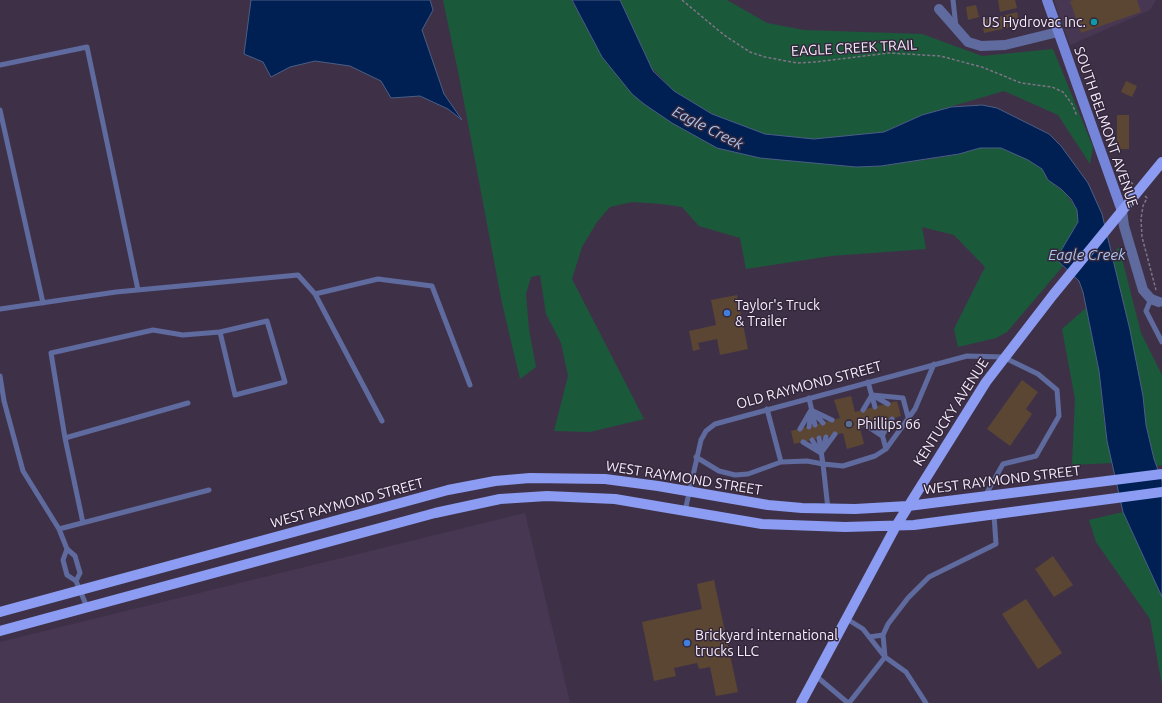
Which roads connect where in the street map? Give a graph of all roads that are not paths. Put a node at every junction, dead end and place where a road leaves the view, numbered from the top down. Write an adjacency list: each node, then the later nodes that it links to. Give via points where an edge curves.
1 (954, 0): 4 (lane)
2 (1046, 0): 5 (main road, SOUTH BELMONT AVENUE)
3 (939, 10): 4 (street)
4 (956, 29): 5 (street, via 968,42 992,47)
5 (1058, 32): 9 (main road, SOUTH BELMONT AVENUE)
6 (0, 65): 10 (lane, via 87,47)
7 (0, 110): 13 (lane)
8 (1162, 162): 9 (main road, KENTUCKY AVENUE)
9 (1122, 211): 12 (street, SOUTH BELMONT AVENUE, via 1140,283 1146,294); 17 (main road, KENTUCKY AVENUE)
10 (138, 290): 11 (lane, via 298,274); 13 (lane)
11 (315, 294): 21 (lane, via 378,279 432,286); 33 (lane)
12 (1158, 301): 16 (lane, via 1146,311)
13 (43, 303): 14 (lane)
14 (0, 309)
15 (220, 332): 15 (lane, via 266,321 285,382 235,395); 43 (lane, via 183,335 153,330 51,353)
16 (1162, 342)
17 (1003, 357): 18 (lane, OLD RAYMOND STREET, via 967,356); 56 (lane, via 1038,374 1057,390 1059,416 1036,456 1003,464); 57 (main road, KENTUCKY AVENUE)
18 (934, 364): 20 (lane, OLD RAYMOND STREET); 30 (lane, via 915,409)
19 (0, 376): 63 (lane, via 4,402 23,471)
20 (868, 382): 22 (lane); 23 (lane, OLD RAYMOND STREET)
21 (470, 385)
22 (872, 395): 25 (lane); 26 (lane); 29 (lane); 30 (lane, via 903,398)
23 (809, 398): 27 (lane, OLD RAYMOND STREET); 28 (lane)
24 (188, 403): 43 (lane)
25 (888, 404)
26 (875, 407)
27 (767, 409): 49 (lane, OLD RAYMOND STREET, via 713,425 701,440); 50 (lane)
28 (811, 410): 32 (lane); 34 (lane); 36 (lane); 38 (lane); 39 (lane)
29 (863, 410)
30 (908, 417): 47 (lane)
31 (892, 419): 41 (lane)
32 (832, 420)
33 (382, 422)
34 (823, 423)
35 (879, 423): 41 (lane)
36 (815, 425)
37 (867, 426): 41 (lane)
38 (808, 427)
39 (800, 429)
40 (835, 434): 48 (lane)
41 (882, 436): 47 (lane)
42 (826, 437): 48 (lane)
43 (66, 438): 61 (lane)
44 (819, 438): 48 (lane)
45 (812, 440): 48 (lane)
46 (803, 442): 48 (lane)
47 (886, 449): 51 (lane, via 858,463 843,466)
48 (821, 453): 51 (lane)
49 (696, 457): 50 (lane, via 719,472 734,474 748,474); 54 (lane, OLD RAYMOND STREET)
50 (781, 462): 51 (lane, via 807,461)
51 (823, 464): 58 (lane)
52 (1162, 474): 56 (main road, WEST RAYMOND STREET)
53 (209, 490): 61 (lane)
54 (689, 492): 58 (main road, WEST RAYMOND STREET, via 768,505); 59 (lane, OLD RAYMOND STREET); 65 (main road, WEST RAYMOND STREET, via 652,485 583,478 530,478 489,482 448,490)
55 (1162, 492): 60 (main road)
56 (985, 497): 57 (main road, WEST RAYMOND STREET)
57 (908, 506): 58 (main road, WEST RAYMOND STREET); 62 (main road, KENTUCKY AVENUE)
58 (828, 509)
59 (685, 511): 62 (main road, via 781,526); 66 (main road, via 581,496 515,497 483,502)
60 (994, 515): 62 (main road); 70 (lane, via 996,544 929,577 908,598 888,624)
61 (83, 523): 63 (lane)
62 (896, 526): 68 (main road, KENTUCKY AVENUE)
63 (59, 529): 64 (lane)
64 (67, 548): 65 (lane, via 75,556 80,573); 65 (lane, via 63,560 67,575)
65 (78, 586): 66 (lane); 67 (main road, WEST RAYMOND STREET)
66 (87, 607): 69 (main road)
67 (0, 612)
68 (846, 619): 71 (lane); 73 (main road, KENTUCKY AVENUE)
69 (0, 630)
70 (883, 635): 71 (lane); 72 (lane)
71 (869, 637): 72 (lane)
72 (885, 657): 75 (lane); 76 (lane, via 906,672)
73 (816, 676): 74 (main road, KENTUCKY AVENUE); 75 (lane)
74 (801, 703)
75 (849, 703)
76 (926, 703)

